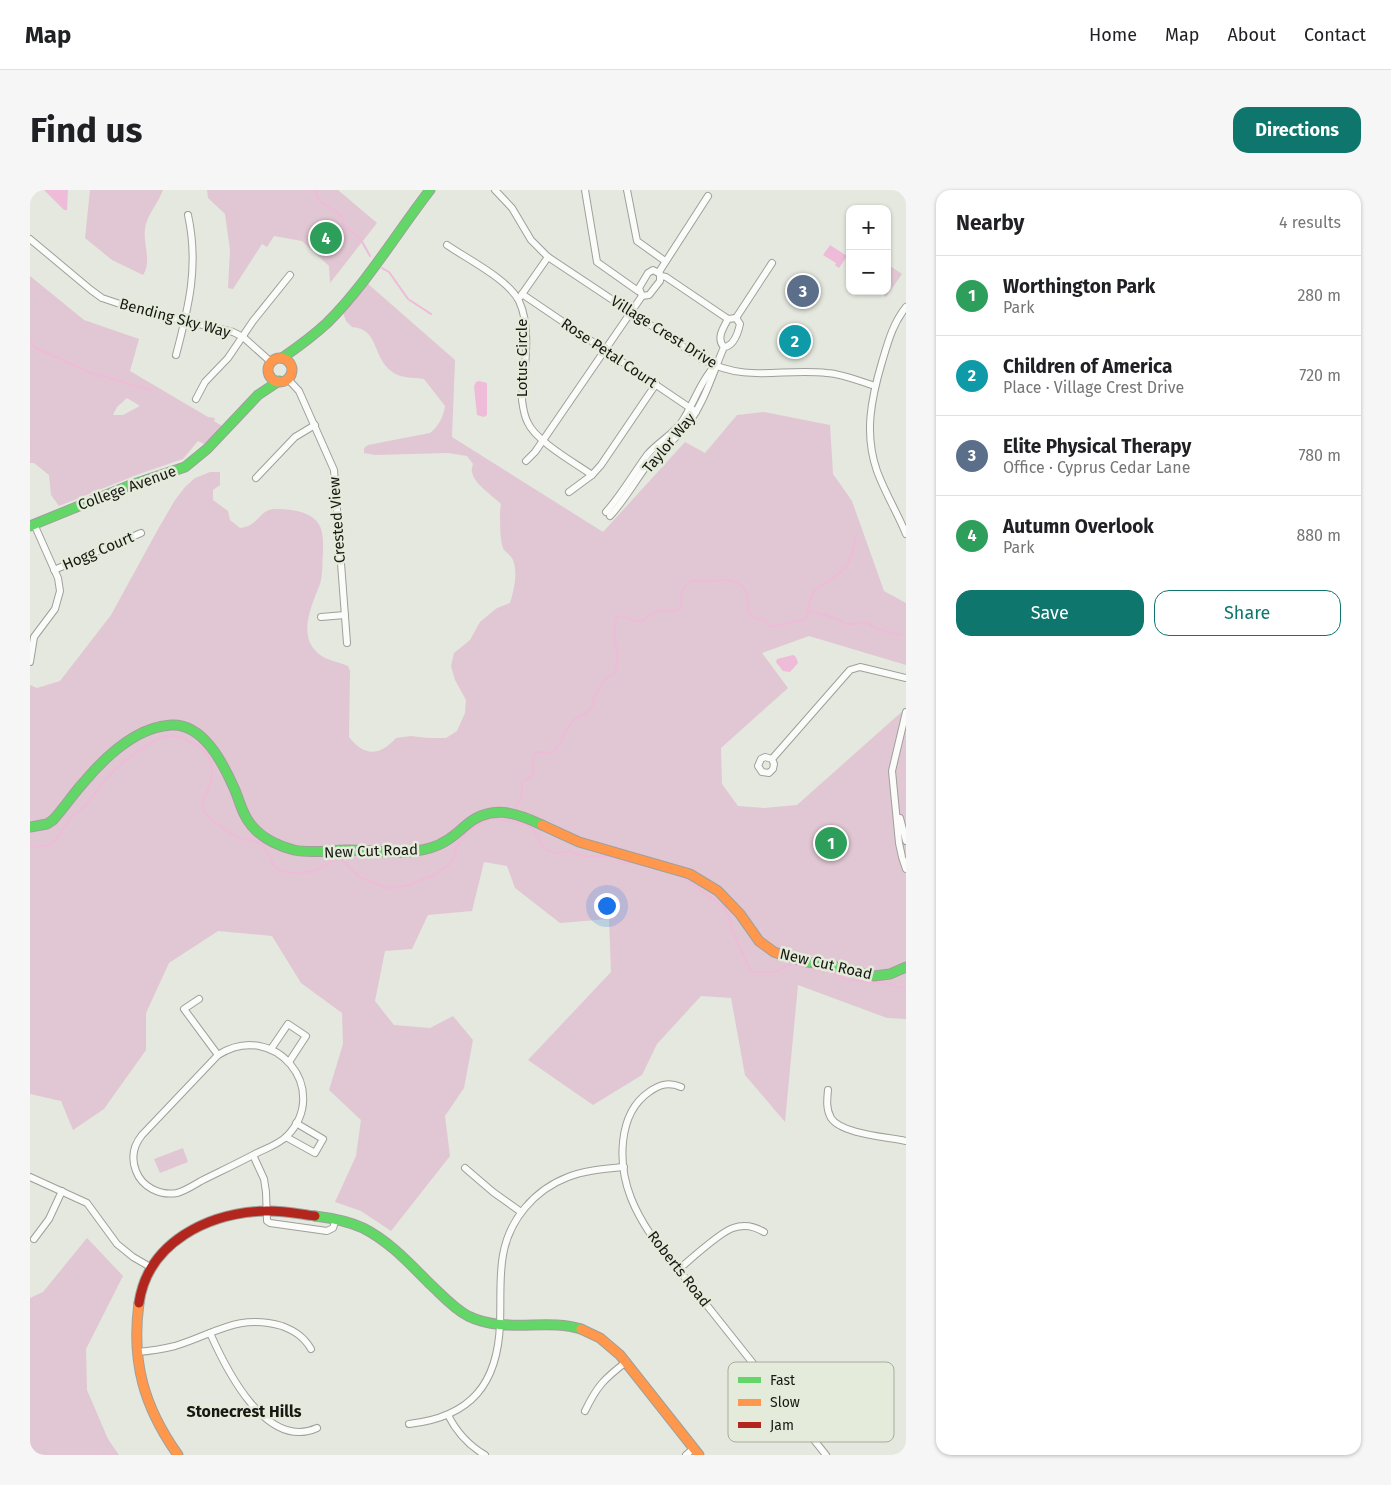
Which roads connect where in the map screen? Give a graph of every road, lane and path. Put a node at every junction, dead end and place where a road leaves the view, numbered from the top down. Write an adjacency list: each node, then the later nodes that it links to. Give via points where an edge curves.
1 (430, 190): 22 (street, via 358,287)
2 (495, 190): 9 (street, Village Crest Drive, via 512,208 531,240)
3 (585, 190): 14 (street, via 597,262)
4 (627, 190): 10 (street, via 636,240)
5 (708, 196): 10 (street)
6 (188, 215): 20 (street, via 193,267)
7 (30, 239): 20 (street, Bending Sky Way, via 102,298)
8 (447, 245): 15 (street, Lotus Circle)
9 (548, 257): 15 (street); 17 (street, Village Crest Drive)
10 (665, 262): 12 (street)
11 (772, 263): 18 (street)
12 (660, 274): 14 (street, via 660,282 651,294); 14 (street, via 650,271 640,286); 19 (street)
13 (290, 275): 21 (street)
14 (640, 293): 17 (street)
15 (520, 297): 24 (street, Rose Petal Court); 37 (street, Lotus Circle, via 526,333 524,414 528,425)
16 (906, 307): 32 (street, via 893,326)
17 (631, 312): 24 (street); 27 (street, Village Crest Drive)
18 (736, 318): 19 (street); 23 (street, via 740,327 731,345)
19 (728, 319): 23 (street, via 720,337)
20 (185, 320): 21 (street, Bending Sky Way); 25 (street)
21 (243, 337): 28 (street, Bending Sky Way); 34 (street, via 205,382)
22 (301, 347): 26 (street); 29 (street)
23 (724, 347): 27 (street, Taylor Way)
24 (605, 350): 31 (street, Rose Petal Court); 37 (street)
25 (176, 355)
26 (282, 358): 28 (street, via 275,359); 29 (street)
27 (715, 366): 32 (street, Village Crest Drive, via 746,374 828,373); 35 (street, Taylor Way, via 706,375)
28 (269, 367): 30 (street, via 274,380); 33 (street, College Avenue)
29 (291, 367): 30 (street, via 290,375)
30 (284, 380): 33 (street, College Avenue); 36 (street, Crested View, via 299,391)
31 (656, 384): 35 (street, Rose Petal Court); 39 (street)
32 (875, 386): 43 (street, via 869,416 870,443 877,471)
33 (257, 394): 44 (street, College Avenue, via 185,467)
34 (196, 399)
35 (693, 410): 42 (street, Taylor Way, via 648,454)
36 (315, 425): 40 (street, via 295,437); 48 (street, Crested View, via 334,470)
37 (544, 440): 38 (street); 39 (street, Lotus Circle)
38 (526, 461)
39 (592, 475): 41 (street)
40 (256, 478)
41 (569, 492)
42 (608, 514)
43 (903, 516): 45 (street)
44 (32, 525): 47 (street)
45 (906, 534)
46 (139, 536): 47 (street, Hogg Court)
47 (54, 570): 51 (street, via 60,585 59,596 55,609 34,638)
48 (345, 615): 49 (street); 50 (street, Crested View)
49 (321, 617)
50 (347, 643)
51 (30, 662)
52 (906, 678): 53 (street); 55 (street, via 860,667 850,670)
53 (906, 682)
54 (906, 712): 56 (street, via 892,771)
55 (772, 759)
56 (895, 800): 58 (street); 59 (street, via 899,843)
57 (30, 827): 60 (street, New Cut Road, via 53,820 90,775 132,738 154,728 179,726 193,730 214,754 228,774 245,816 258,832 296,851 426,849 445,842 468,822 486,813 522,816 579,842 690,874 730,903 759,940 774,952 863,975 890,974)
58 (906, 841)
59 (906, 869)
60 (906, 967)
61 (199, 999): 63 (street, via 184,1009)
62 (271, 1049): 63 (street, via 241,1045); 64 (street); 64 (street, via 288,1024 306,1036)
63 (218, 1055): 70 (street, via 137,1142 133,1156 136,1172 140,1180 154,1190 178,1192)
64 (289, 1062): 67 (street, via 298,1075 302,1094 303,1104)
65 (681, 1087): 71 (street, Roberts Road, via 659,1086 637,1102 625,1128)
66 (828, 1090): 69 (street, via 827,1108 836,1124 849,1130)
67 (296, 1123): 68 (street); 68 (street, via 323,1139 315,1153)
68 (286, 1137): 70 (street)
69 (906, 1141)
70 (253, 1155): 75 (street, via 264,1180)
71 (624, 1167): 76 (street, via 590,1170 555,1182); 81 (street, Roberts Road, via 630,1196 641,1220)
72 (465, 1168): 76 (street)
73 (30, 1177): 74 (street)
74 (62, 1191): 79 (street, via 49,1219); 80 (street, via 86,1203 124,1251)
75 (265, 1210): 77 (street); 77 (street, via 270,1224 327,1231 333,1228); 80 (street, via 235,1214 195,1228 170,1245)
76 (521, 1212): 82 (street, via 502,1256)
77 (336, 1219): 82 (street, via 376,1236 461,1312)
78 (764, 1232): 81 (street, via 748,1226 733,1228)
79 (34, 1239)
80 (152, 1268): 85 (street, via 140,1298)
81 (678, 1269): 87 (street, Roberts Road)
82 (500, 1324): 86 (street, via 568,1326 588,1330 605,1340); 89 (street, via 496,1358 488,1378 474,1397)
83 (210, 1333): 84 (street, via 244,1322 273,1324 302,1337); 85 (street, via 176,1345); 91 (street, via 240,1388 265,1418 284,1428 303,1432)
84 (310, 1350)
85 (138, 1352): 94 (street, via 148,1405)
86 (626, 1362): 88 (street, via 601,1382); 93 (street)
87 (752, 1362)
88 (585, 1411)
89 (448, 1415): 90 (street); 95 (street, via 460,1435)
90 (409, 1424)
91 (317, 1428)
92 (816, 1442): 97 (street, Roberts Road)
93 (696, 1452): 96 (street)
94 (178, 1455)
95 (484, 1455)
96 (686, 1455)
97 (826, 1455)

